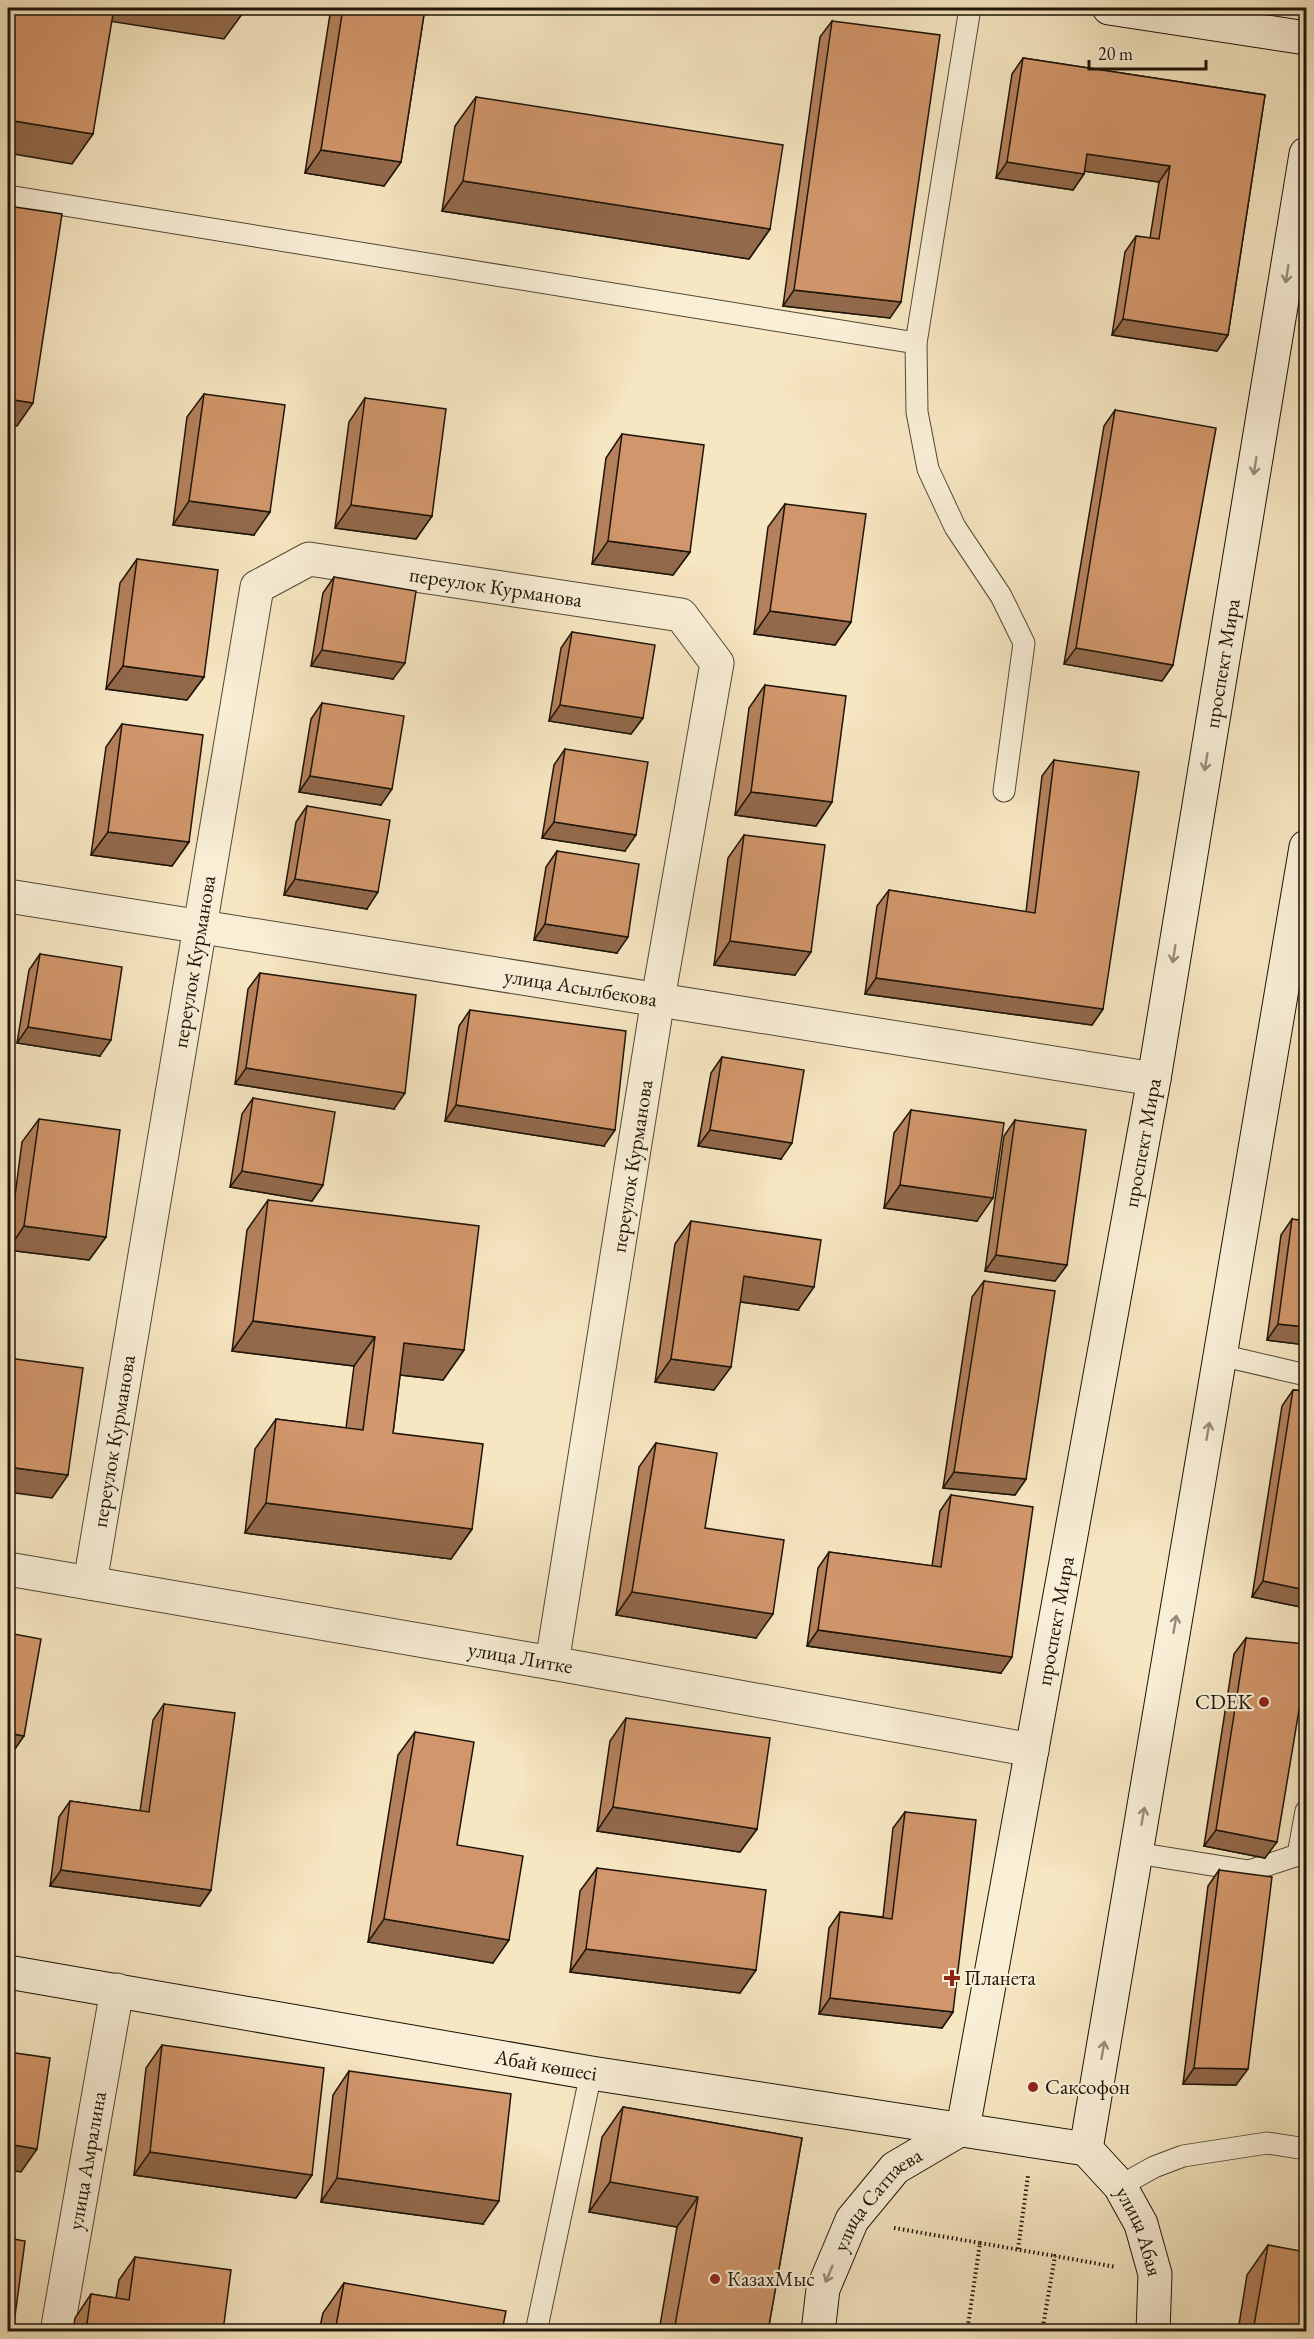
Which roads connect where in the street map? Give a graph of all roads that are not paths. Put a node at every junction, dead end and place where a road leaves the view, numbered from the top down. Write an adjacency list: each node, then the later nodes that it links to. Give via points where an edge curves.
1 (970, 8): 6 (lane)
2 (1109, 8): 3 (street)
3 (1306, 38)
4 (1306, 154): 12 (street, проспект Мира, one-way to 12)
5 (8, 196): 6 (lane)
6 (916, 343): 7 (lane, via 917,412 928,469 955,527 1001,596 1024,643)
7 (1004, 791)
8 (1306, 847): 13 (street)
9 (8, 896): 10 (street, улица Асылбекова)
10 (201, 926): 11 (street, улица Асылбекова); 11 (street, переулок Курманова, via 257,587 309,559 681,615 717,663); 16 (street, переулок Курманова)
11 (658, 999): 12 (street, улица Асылбекова); 17 (street, переулок Курманова)
12 (1154, 1079): 18 (street, проспект Мира)
13 (1220, 1355): 14 (lane); 20 (street, one-way to 13)
14 (1306, 1375)
15 (8, 1569): 16 (street, улица Литке)
16 (90, 1583): 17 (street, улица Литке)
17 (552, 1663): 18 (street, улица Литке)
18 (1032, 1750): 24 (street, проспект Мира)
19 (1306, 1810): 20 (lane, via 1298,1855 1248,1871)
20 (1136, 1853): 25 (street, one-way to 20)
21 (8, 1972): 22 (street, Абай көшесі)
22 (117, 1990): 23 (street, Абай көшесі); 28 (street, улица Амралина)
23 (591, 2073): 24 (street, Абай көшесі); 29 (lane)
24 (963, 2128): 25 (street, Абай көшесі); 30 (street, улица Сатпаева, one-way to 30, via 894,2168 852,2220 823,2289)
25 (1086, 2149): 27 (street, улица Абая)
26 (1306, 2149): 27 (lane, via 1267,2143 1183,2156)
27 (1120, 2186): 31 (street, улица Абая, via 1141,2224 1155,2274)
28 (57, 2331)
29 (536, 2331)
30 (818, 2331)
31 (1153, 2331)

